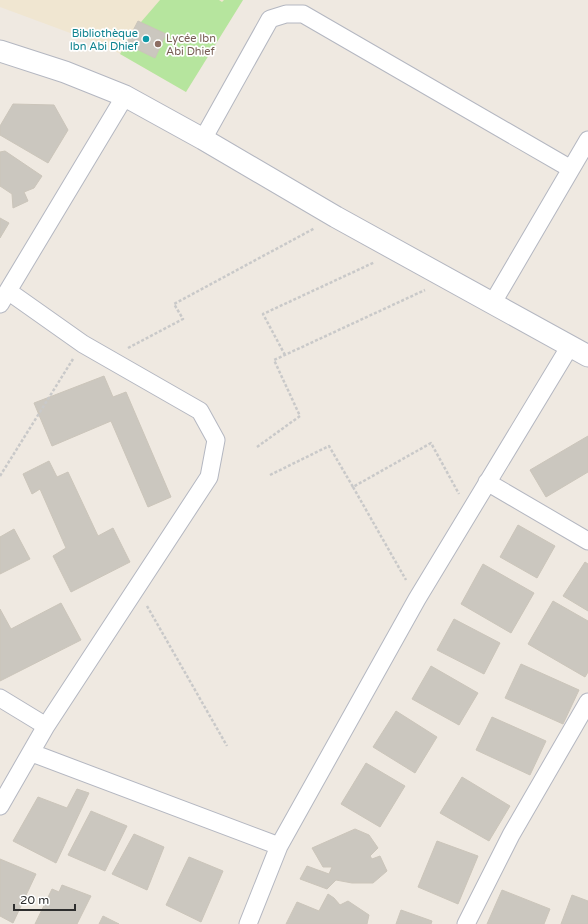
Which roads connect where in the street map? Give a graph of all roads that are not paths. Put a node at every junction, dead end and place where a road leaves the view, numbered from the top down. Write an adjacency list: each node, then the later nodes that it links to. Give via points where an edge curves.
1 (0, 51): 2 (street, via 66,72)
2 (126, 96): 3 (street); 6 (street)
3 (203, 138): 5 (street, via 270,19 286,14 303,14); 7 (street)
4 (588, 140): 5 (street)
5 (571, 169): 7 (street)
6 (4, 297): 14 (street, via 200,411 216,440 209,477)
7 (492, 304): 8 (street)
8 (570, 346): 9 (street); 10 (street)
9 (588, 356)
10 (487, 482): 11 (street); 17 (street, via 417,599)
11 (588, 542)
12 (0, 698): 14 (street)
13 (588, 702): 19 (street, via 510,835)
14 (46, 726): 15 (street)
15 (32, 753): 16 (street); 17 (street)
16 (0, 806)
17 (279, 846): 18 (street)
18 (248, 924)
19 (466, 924)

